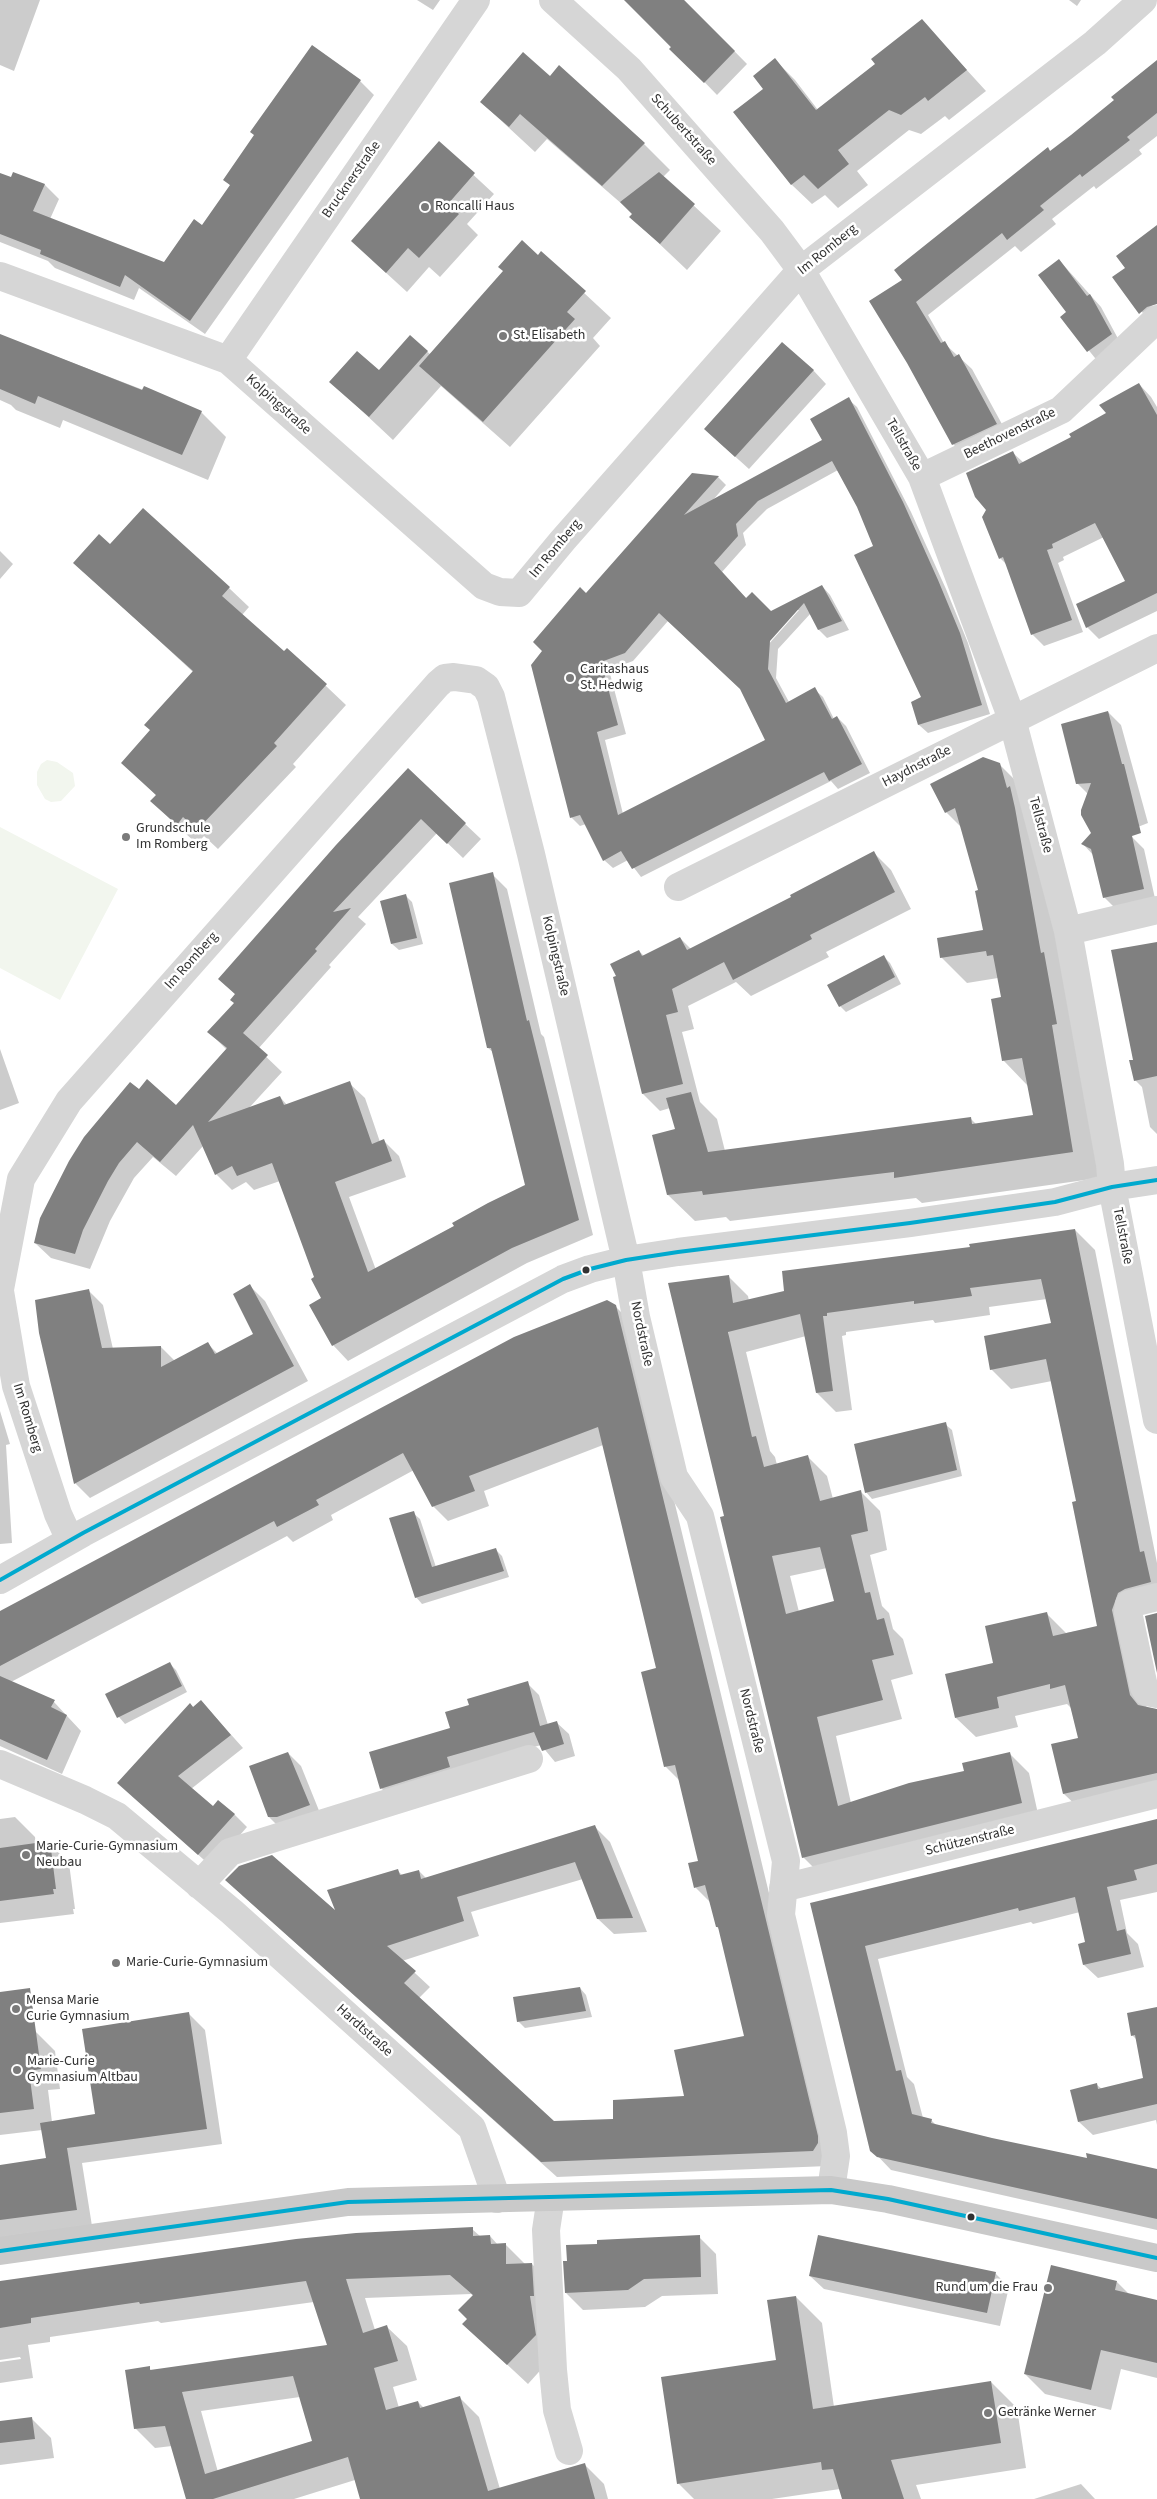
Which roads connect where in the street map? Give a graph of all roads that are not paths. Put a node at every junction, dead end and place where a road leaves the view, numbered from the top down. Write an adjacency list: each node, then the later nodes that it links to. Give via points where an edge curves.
1 (476, 0): 7 (street, Brucknerstraße)
2 (553, 0): 4 (street, Schubertstraße, via 629,70 772,231)
3 (1143, 0): 4 (street, Im Romberg, via 1095,43)
4 (801, 270): 8 (street, Tellstraße); 9 (street, Im Romberg)
5 (0, 276): 7 (street, Kolpingstraße)
6 (1157, 319): 8 (street, Beethovenstraße, via 1061,410)
7 (228, 360): 9 (street, Kolpingstraße, via 484,586)
8 (922, 477): 12 (street, Tellstraße)
9 (519, 594)
10 (1157, 648): 12 (street, Haydnstraße)
11 (454, 677): 18 (street, Kolpingstraße, via 476,680 486,687 491,696); 19 (street, Im Romberg, via 445,678 438,684 69,1101 21,1179)
12 (1012, 719): 13 (street, Haydnstraße); 15 (street, Tellstraße)
13 (678, 887)
14 (1157, 910): 15 (street)
15 (1068, 931): 17 (street, Tellstraße)
16 (1157, 1180): 17 (street)
17 (1112, 1187): 18 (street, via 1055,1202); 20 (street, Tellstraße)
18 (626, 1260): 21 (street, via 562,1279); 29 (street, Nordstraße, via 636,1317 674,1477 700,1516 786,1861)
19 (0, 1290): 21 (street, Im Romberg, via 16,1386 58,1514)
20 (1157, 1420)
21 (70, 1540): 22 (street)
22 (0, 1580)
23 (1157, 1597): 24 (street, via 1129,1604 1128,1612 1144,1687 1147,1692)
24 (1157, 1694)
25 (529, 1759): 28 (street, via 230,1852)
26 (0, 1764): 28 (street, Hardtstraße, via 117,1816)
27 (1157, 1794): 29 (street, Schützenstraße)
28 (200, 1885): 32 (street, Hardtstraße, via 472,2128)
29 (783, 1888): 30 (street, Nordstraße, via 781,1915 836,2156)
30 (831, 2190): 31 (main road); 34 (main road, via 888,2199)
31 (550, 2197): 32 (main road); 35 (street, via 546,2230 552,2370 557,2410)
32 (497, 2199): 33 (main road, via 348,2202)
33 (0, 2251)
34 (1157, 2258)
35 (569, 2451)

